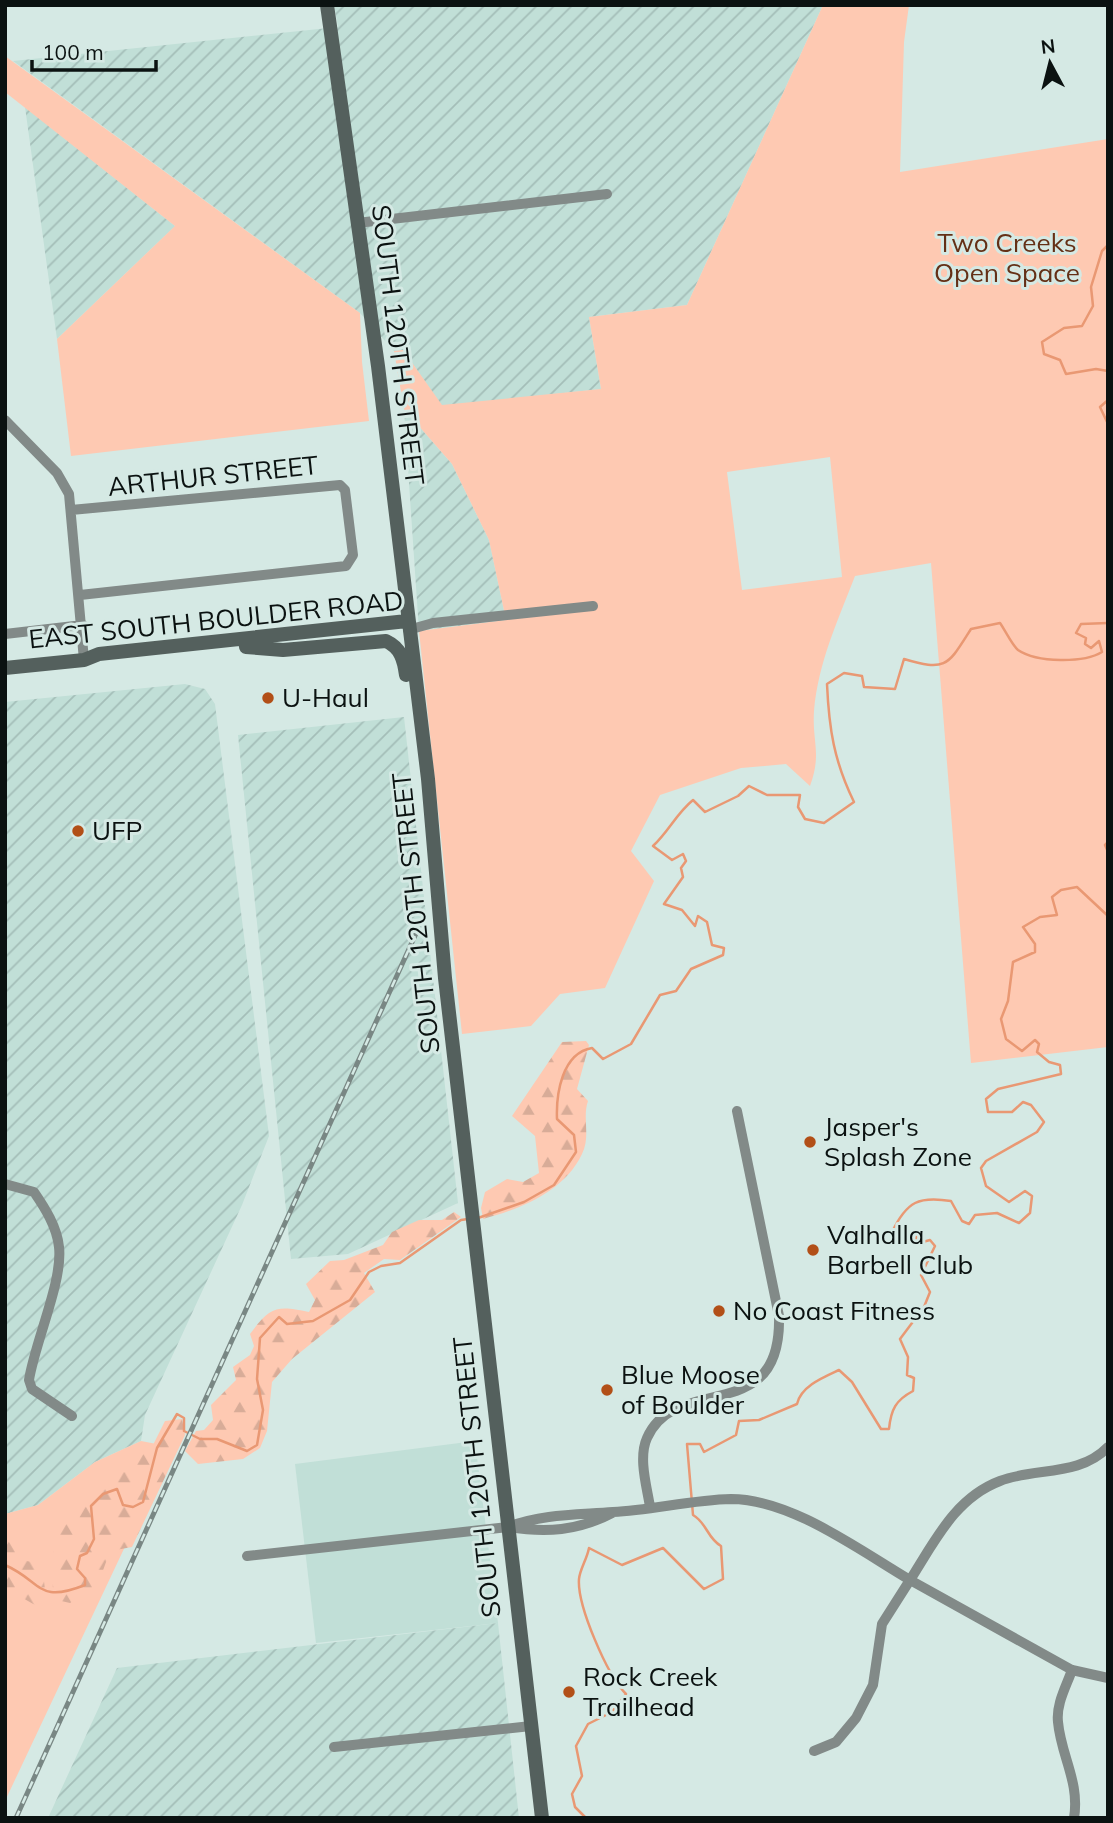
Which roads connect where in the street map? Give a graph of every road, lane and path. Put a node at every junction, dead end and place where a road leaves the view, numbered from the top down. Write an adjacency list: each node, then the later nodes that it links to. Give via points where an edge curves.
1 (327, 5): 3 (main road, SOUTH 120TH STREET)
2 (607, 194): 3 (street)
3 (357, 223): 9 (main road, SOUTH 120TH STREET)
4 (5, 420): 5 (street, via 63,480)
5 (71, 510): 6 (street); 6 (street, ARTHUR STREET, via 340,485 345,490 353,555 346,566)
6 (80, 595): 8 (street)
7 (593, 606): 9 (street, EAST SOUTH BOULDER ROAD)
8 (83, 625): 10 (street); 12 (street)
9 (408, 625): 11 (main road, EAST SOUTH BOULDER ROAD); 12 (main road, EAST SOUTH BOULDER ROAD, via 99,654); 14 (main road, SOUTH 120TH STREET)
10 (5, 634)
11 (246, 647): 12 (main road, via 106,662); 14 (main road, EAST SOUTH BOULDER ROAD, via 283,650 376,640 395,646 404,663)
12 (84, 660): 13 (main road, EAST SOUTH BOULDER ROAD)
13 (5, 668)
14 (428, 779): 21 (main road, SOUTH 120TH STREET, via 445,978)
15 (737, 1111): 19 (street, via 779,1316 778,1342 768,1367 749,1386 684,1405 656,1426 645,1448)
16 (5, 1184): 17 (street, via 34,1192 56,1234 57,1270 29,1380 32,1389)
17 (72, 1416)
18 (1108, 1447): 23 (street, via 1073,1468 1007,1479 974,1495 957,1508)
19 (650, 1507): 20 (street); 23 (street, via 713,1500 780,1508)
20 (612, 1513): 21 (street, via 538,1516); 21 (street, via 569,1529 540,1532)
21 (508, 1527): 22 (street); 26 (main road, SOUTH 120TH STREET)
22 (247, 1556)
23 (910, 1580): 24 (street); 28 (street, via 882,1624 873,1685 861,1709 836,1742)
24 (1072, 1670): 25 (street); 30 (street, via 1058,1707 1058,1724 1074,1779)
25 (1108, 1678)
26 (531, 1726): 27 (street); 29 (main road, SOUTH 120TH STREET)
27 (334, 1747)
28 (814, 1751)
29 (542, 1818)
30 (1074, 1818)

